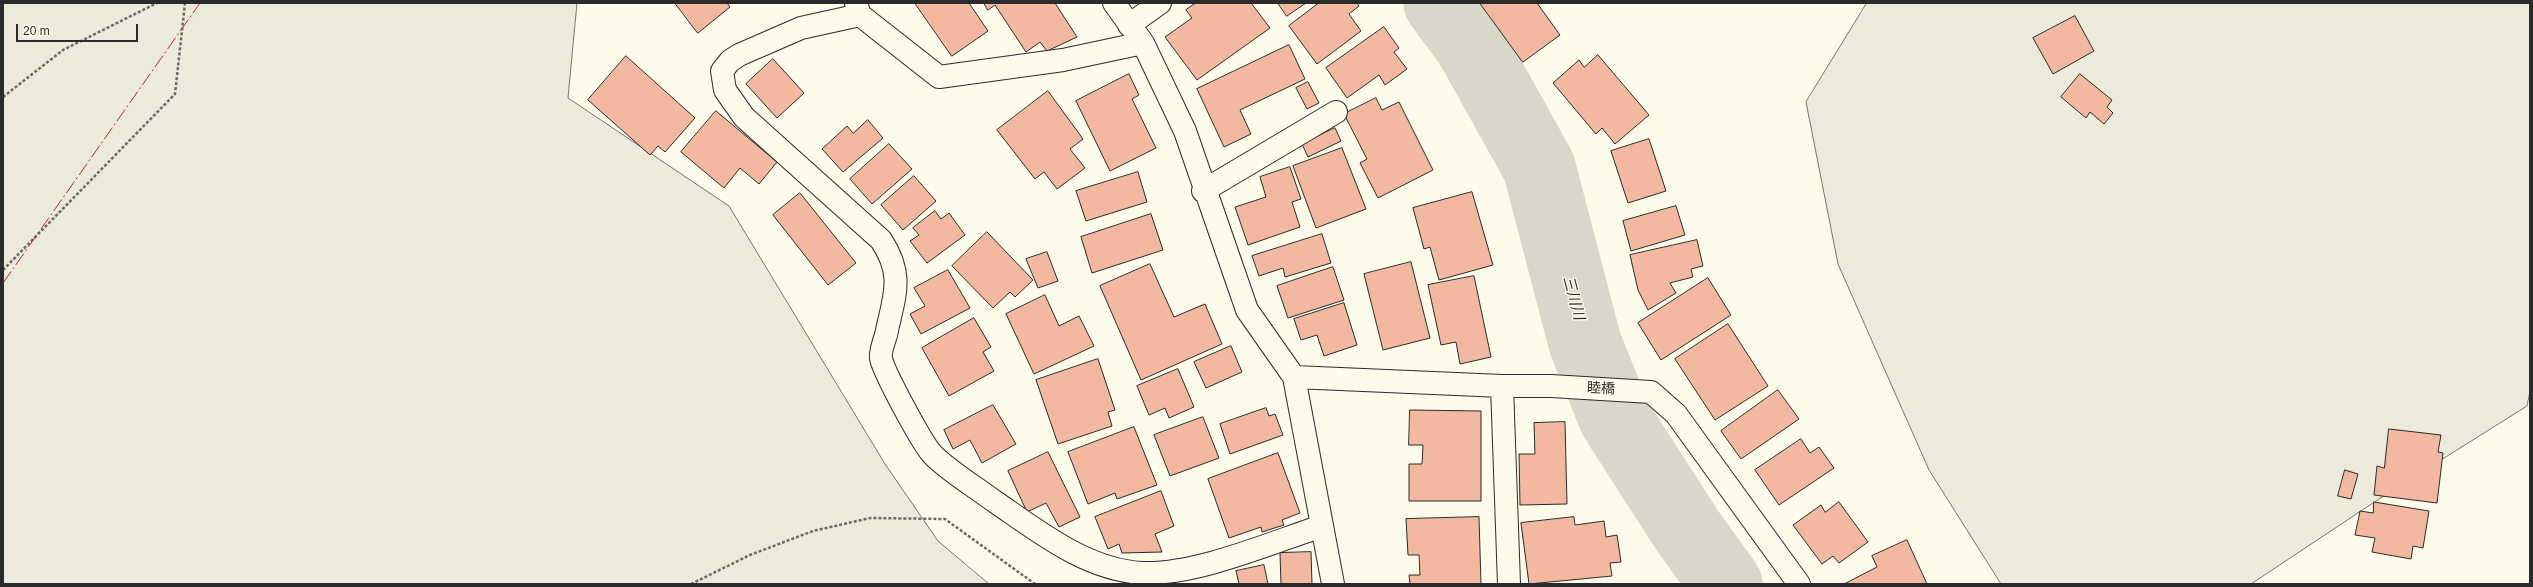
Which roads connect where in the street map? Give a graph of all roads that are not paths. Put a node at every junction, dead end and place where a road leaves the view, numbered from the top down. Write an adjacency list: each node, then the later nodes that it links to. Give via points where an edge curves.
1 (1114, 3): 4 (street)
2 (1160, 3): 4 (street)
3 (858, 9): 5 (street, via 939,77 1063,60); 10 (street, via 801,28 739,55 722,71 725,90 744,117 881,240 892,256 898,282 881,357 901,402 932,454 1054,542 1101,564 1141,573 1180,570)
4 (1130, 25): 5 (street)
5 (1143, 43): 7 (street, via 1184,131)
6 (1336, 112): 7 (street)
7 (1203, 191): 8 (street, via 1247,310)
8 (1294, 378): 9 (street, 睦橋); 10 (street)
9 (1502, 386): 12 (street); 13 (street, 睦橋, via 1651,392 1676,414)
10 (1322, 526): 11 (street)
11 (1333, 584)
12 (1509, 584)
13 (1799, 584)

